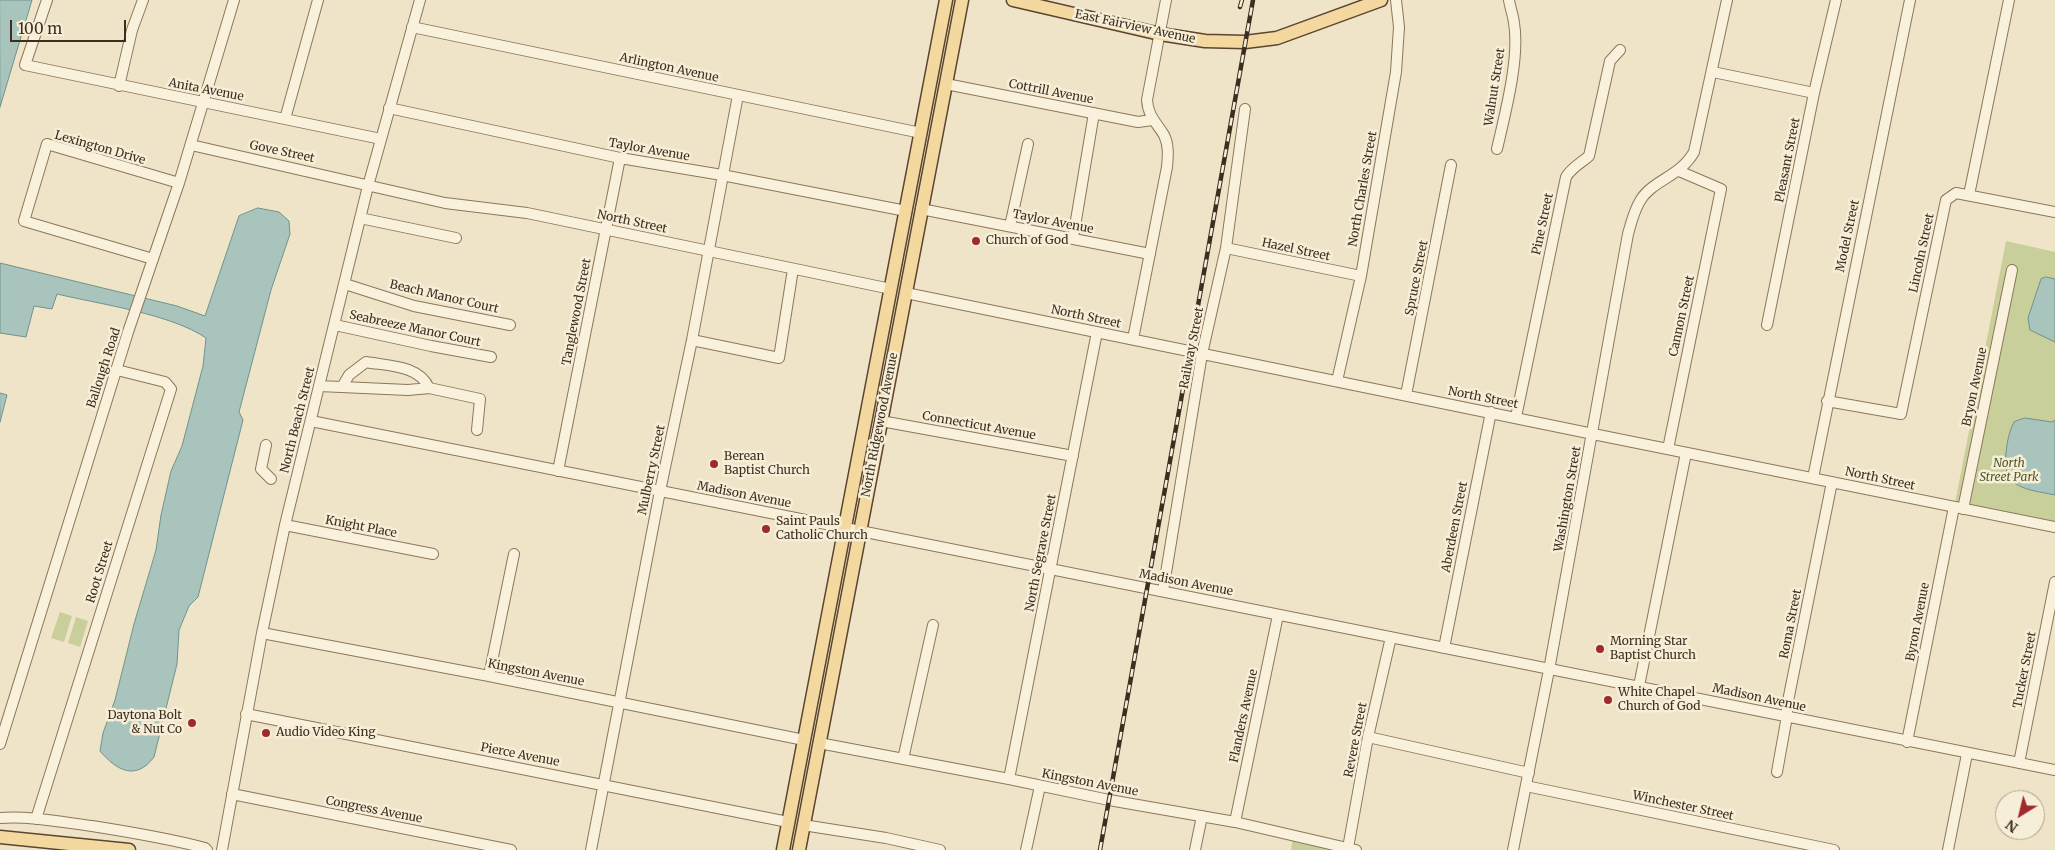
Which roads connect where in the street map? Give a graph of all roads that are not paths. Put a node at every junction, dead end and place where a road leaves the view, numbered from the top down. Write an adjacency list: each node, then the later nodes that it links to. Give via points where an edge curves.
1 (47, 0): 22 (street, Anita Avenue, via 25,65)
2 (143, 0): 22 (street)
3 (234, 0): 25 (street, Ballough Road)
4 (318, 0): 29 (street)
5 (420, 0): 17 (street, North Beach Street)
6 (946, 0): 31 (main road, North Ridgewood Avenue)
7 (962, 0): 21 (main road, North Ridgewood Avenue)
8 (1013, 0): 18 (main road, East Fairview Avenue)
9 (1166, 0): 18 (street)
10 (1381, 0): 18 (main road, East Fairview Avenue, via 1286,34 1259,40 1205,41)
11 (1396, 0): 58 (street, North Charles Street, via 1400,27 1396,72)
12 (1508, 0): 35 (street, Walnut Street, via 1514,24 1514,63)
13 (1727, 0): 20 (street)
14 (1836, 0): 24 (street, Pleasant Street)
15 (1910, 0): 76 (street, Model Street)
16 (2009, 0): 43 (street)
17 (412, 27): 23 (street, Arlington Avenue); 26 (street, North Beach Street)
18 (1160, 34): 30 (street, via 1147,100)
19 (1620, 50): 78 (street, Pine Street, via 1610,61 1589,156 1571,168 1566,177)
20 (1713, 72): 24 (street); 39 (street, via 1694,152)
21 (946, 84): 28 (street, Cottrill Avenue); 36 (main road, North Ridgewood Avenue)
22 (118, 86): 25 (street, Anita Avenue)
23 (738, 94): 31 (street, Arlington Avenue); 40 (street, Mulberry Street)
24 (1814, 94): 64 (street, Pleasant Street)
25 (204, 101): 29 (street, Anita Avenue); 34 (street, Ballough Road)
26 (389, 108): 32 (street, North Beach Street); 37 (street, Taylor Avenue)
27 (1245, 109): 52 (street, Railway Street)
28 (1094, 113): 30 (street, Cottrill Avenue, via 1138,122); 51 (street)
29 (285, 119): 32 (street, Anita Avenue)
30 (1152, 120): 54 (street, via 1164,136 1168,150)
31 (921, 133): 36 (main road, via 928,140); 45 (main road, North Ridgewood Avenue)
32 (381, 139): 42 (street, North Beach Street)
33 (1028, 144): 48 (street)
34 (191, 145): 41 (street, Ballough Road); 42 (street, Gove Street)
35 (1497, 149)
36 (932, 153): 44 (main road, North Ridgewood Avenue)
37 (620, 158): 40 (street, Taylor Avenue); 49 (street, Tanglewood Street)
38 (1452, 165): 75 (street, Spruce Street)
39 (1679, 171): 82 (street, Washington Street, via 1651,188 1640,200 1633,216); 84 (street, Cannon Street, via 1721,189)
40 (722, 174): 45 (street, Taylor Avenue); 53 (street, Mulberry Street)
41 (179, 183): 55 (street, Ballough Road); 55 (street, Lexington Drive, via 47,144 24,221)
42 (368, 186): 47 (street, North Beach Street); 49 (street, North Street, via 445,203)
43 (1969, 195): 46 (street); 76 (street, Lincoln Street, via 1956,193 1946,200 1901,414)
44 (921, 209): 48 (street, Taylor Avenue); 61 (main road, North Ridgewood Avenue)
45 (906, 211): 60 (main road, North Ridgewood Avenue)
46 (2055, 212)
47 (360, 218): 50 (street); 59 (street, North Beach Street)
48 (1010, 226): 51 (street, Taylor Avenue)
49 (606, 229): 53 (street, North Street); 87 (street, Tanglewood Street)
50 (456, 238)
51 (1073, 238): 54 (street, Taylor Avenue)
52 (1226, 248): 58 (street, Hazel Street); 68 (street, Railway Street)
53 (707, 251): 56 (street, North Street); 67 (street, Mulberry Street)
54 (1150, 254): 66 (street)
55 (153, 259): 70 (street, Ballough Road)
56 (793, 270): 60 (street, North Street); 67 (street, via 779,358)
57 (2012, 270): 92 (street, Bryon Avenue)
58 (1361, 276): 71 (street, North Charles Street)
59 (345, 284): 62 (street, Beach Manor Court, via 414,306); 63 (street, North Beach Street)
60 (891, 289): 95 (main road, North Ridgewood Avenue)
61 (906, 293): 65 (street, North Street); 80 (main road, North Ridgewood Avenue)
62 (510, 324)
63 (334, 325): 69 (street, Seabreeze Manor Court); 72 (street, North Beach Street)
64 (1767, 325)
65 (1097, 332): 66 (street, North Street); 86 (street, North Segrave Street)
66 (1133, 339): 68 (street, North Street)
67 (692, 340): 91 (street, Mulberry Street)
68 (1202, 354): 71 (street, North Street); 101 (street, Railway Street)
69 (491, 357)
70 (117, 370): 117 (street, Ballough Road); 131 (street, Root Street, via 165,382 171,389)
71 (1337, 381): 75 (street, North Street)
72 (319, 386): 73 (street); 79 (street, North Beach Street)
73 (342, 387): 74 (street); 74 (street, via 349,375 366,362 414,371 425,378)
74 (430, 388): 81 (street, via 480,399)
75 (1406, 395): 77 (street, North Street)
76 (1827, 401): 88 (street, Model Street)
77 (1491, 412): 78 (street, North Street); 106 (street, Aberdeen Street)
78 (1516, 417): 82 (street, North Street)
79 (311, 421): 87 (street, Madison Avenue); 93 (street, North Beach Street)
80 (880, 421): 86 (street, Connecticut Avenue); 96 (main road, North Ridgewood Avenue)
81 (477, 430)
82 (1593, 434): 84 (street, North Street); 107 (street, Washington Street)
83 (266, 445): 89 (street, via 261,469)
84 (1668, 449): 85 (street, North Street)
85 (1686, 453): 88 (street, North Street); 109 (street)
86 (1073, 456): 99 (street, North Segrave Street)
87 (558, 471): 91 (street, Madison Avenue)
88 (1813, 478): 90 (street, North Street)
89 (271, 479)
90 (1832, 482): 92 (street, North Street); 112 (street, Roma Street)
91 (660, 491): 95 (street, Madison Avenue); 110 (street, Mulberry Street)
92 (1959, 508): 94 (street, North Street); 115 (street, Byron Avenue)
93 (285, 525): 97 (street, Knight Place); 104 (street, North Beach Street)
94 (2055, 527)
95 (845, 528): 96 (street, Madison Avenue); 114 (main road, North Ridgewood Avenue)
96 (860, 531): 99 (street, Madison Avenue); 116 (main road, North Ridgewood Avenue)
97 (433, 554)
98 (514, 554): 108 (street)
99 (1051, 569): 101 (street, Madison Avenue); 124 (street, North Segrave Street)
100 (2055, 582): 120 (street, Tucker Street)
101 (1163, 591): 102 (street, Madison Avenue)
102 (1278, 615): 105 (street, Madison Avenue); 133 (street, Flanders Avenue)
103 (933, 624): 119 (street)
104 (262, 633): 108 (street, Kingston Avenue); 111 (street, North Beach Street)
105 (1391, 637): 106 (street, Madison Avenue); 113 (street, Revere Street)
106 (1444, 648): 107 (street, Madison Avenue)
107 (1549, 670): 109 (street, Madison Avenue); 123 (street, Washington Street)
108 (489, 676): 110 (street, Kingston Avenue)
109 (1639, 686): 112 (street, Madison Avenue)
110 (620, 702): 114 (street, Kingston Avenue); 125 (street, Mulberry Street)
111 (246, 714): 125 (street, Pierce Avenue); 128 (street, North Beach Street)
112 (1787, 716): 115 (street, Madison Avenue); 122 (street, Roma Street)
113 (1368, 736): 123 (street); 136 (street, Revere Street)
114 (804, 740): 132 (main road, North Ridgewood Avenue)
115 (1907, 742): 118 (street, Madison Avenue)
116 (819, 743): 119 (street, Kingston Avenue); 134 (main road, North Ridgewood Avenue)
117 (0, 744)
118 (1968, 754): 120 (street, Madison Avenue); 149 (street)
119 (903, 759): 124 (street, Kingston Avenue)
120 (2019, 763): 121 (street, Madison Avenue)
121 (2055, 770)
122 (1777, 772)
123 (1529, 773): 127 (street, Washington Street)
124 (1009, 779): 126 (street, Kingston Avenue)
125 (604, 785): 132 (street, Pierce Avenue); 141 (street, Mulberry Street)
126 (1040, 786): 129 (street, Kingston Avenue); 145 (street)
127 (1526, 786): 147 (street, Washington Street); 148 (street, Winchester Street)
128 (232, 794): 139 (street, North Beach Street); 140 (street, Congress Avenue)
129 (1202, 816): 133 (street, Kingston Avenue); 146 (street)
130 (0, 818): 131 (street)
131 (36, 819): 138 (street, via 166,838)
132 (788, 822): 142 (main road, North Ridgewood Avenue)
133 (1235, 822): 136 (street, Kingston Avenue)
134 (804, 825): 143 (main road, North Ridgewood Avenue); 144 (street)
135 (0, 837): 137 (main road)
136 (1352, 849)
137 (129, 850)
138 (207, 850)
139 (222, 850)
140 (511, 850)
141 (591, 850)
142 (783, 850)
143 (799, 850)
144 (940, 850)
145 (1026, 850)
146 (1195, 850)
147 (1513, 850)
148 (1834, 850)
149 (1948, 850)

